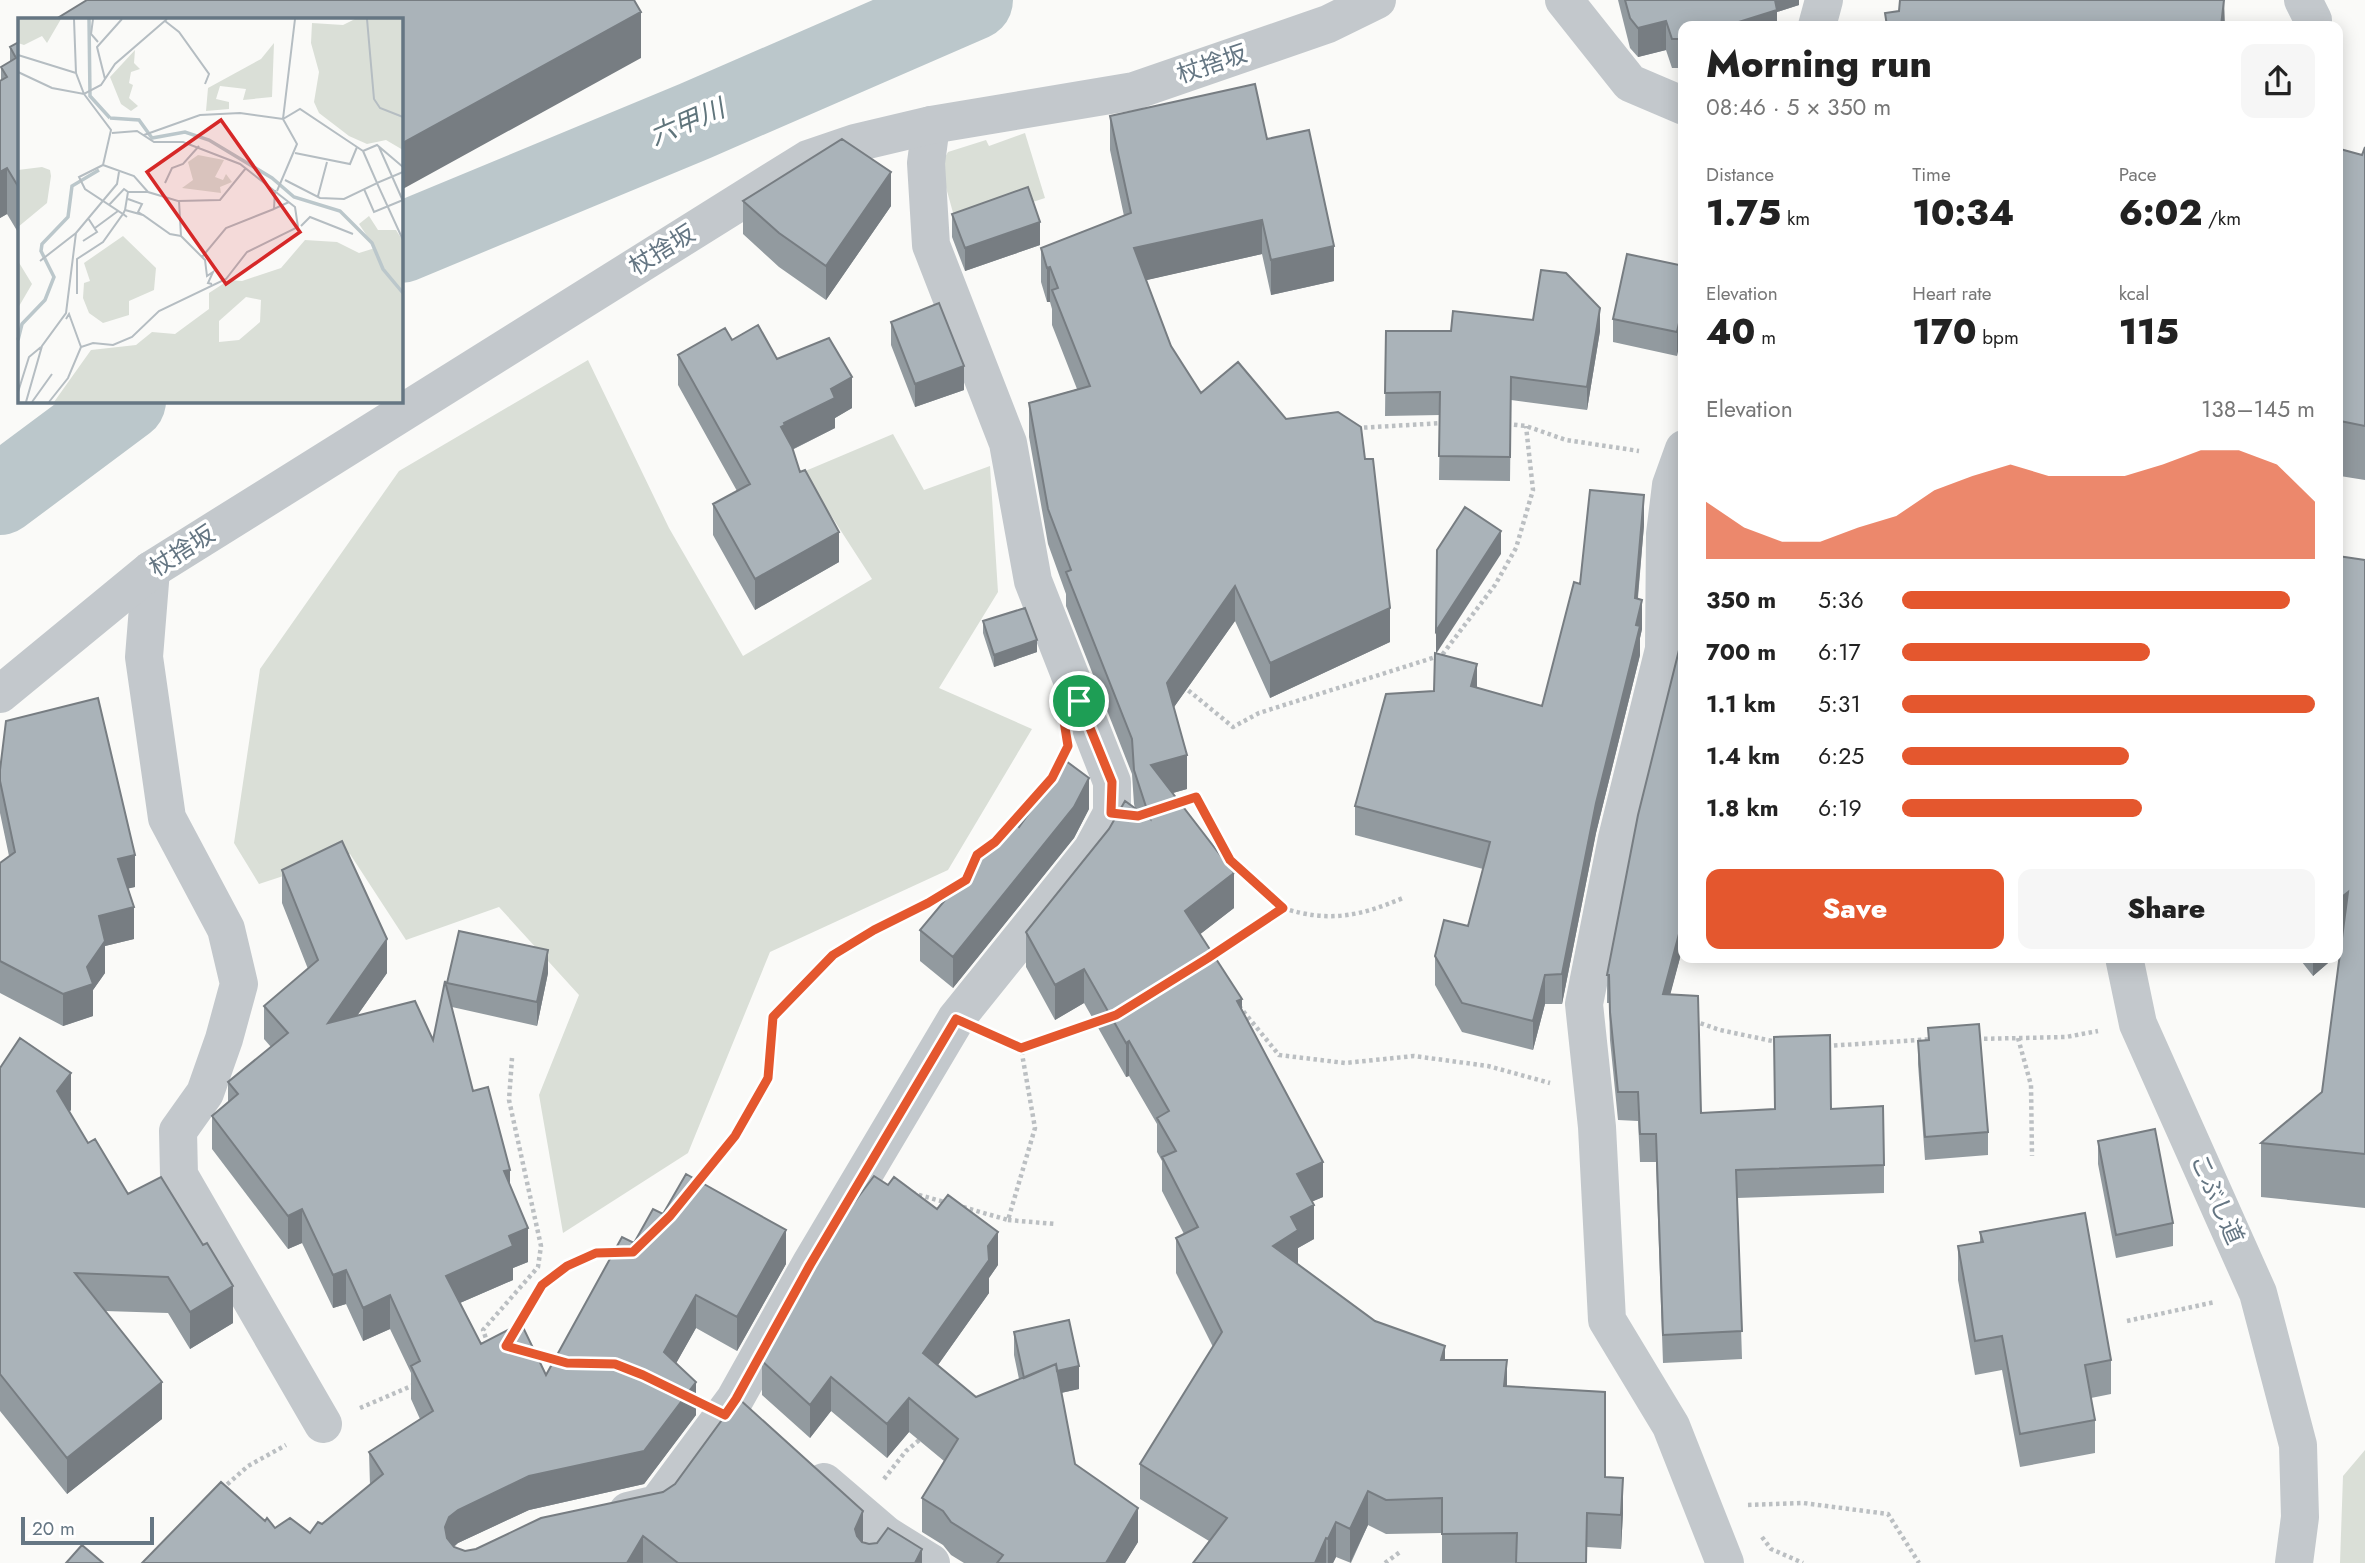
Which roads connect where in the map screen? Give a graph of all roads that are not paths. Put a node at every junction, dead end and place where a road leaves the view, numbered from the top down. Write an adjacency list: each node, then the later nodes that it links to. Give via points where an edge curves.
1 (1377, 0): 8 (street, 杖捨坂, via 1328,24 1134,90)
2 (1563, 0): 7 (street, via 1630,83)
3 (1824, 0): 5 (street)
4 (2304, 0): 6 (street)
5 (1818, 21)
6 (2313, 21)
7 (1678, 104)
8 (931, 125): 10 (street, 杖捨坂, via 808,159); 15 (street, via 926,163 931,245 1007,443 1033,581 1112,782 1111,813 1092,850 956,1019 810,1265 746,1409 657,1504)
9 (1678, 465): 17 (street, via 1665,534 1664,649 1584,1004 1597,1127 1607,1320 1671,1426)
10 (150, 570): 11 (street, 杖捨坂); 13 (street, via 144,657 167,818 226,929 239,984 205,1093 178,1131 179,1175)
11 (13, 684)
12 (2125, 963): 18 (street, こぶし道, via 2138,1024 2259,1293 2298,1445 2300,1517)
13 (323, 1424)
14 (797, 1456): 16 (street, via 858,1513)
15 (589, 1519)
16 (931, 1563)
17 (1725, 1563)
18 (2294, 1563)

